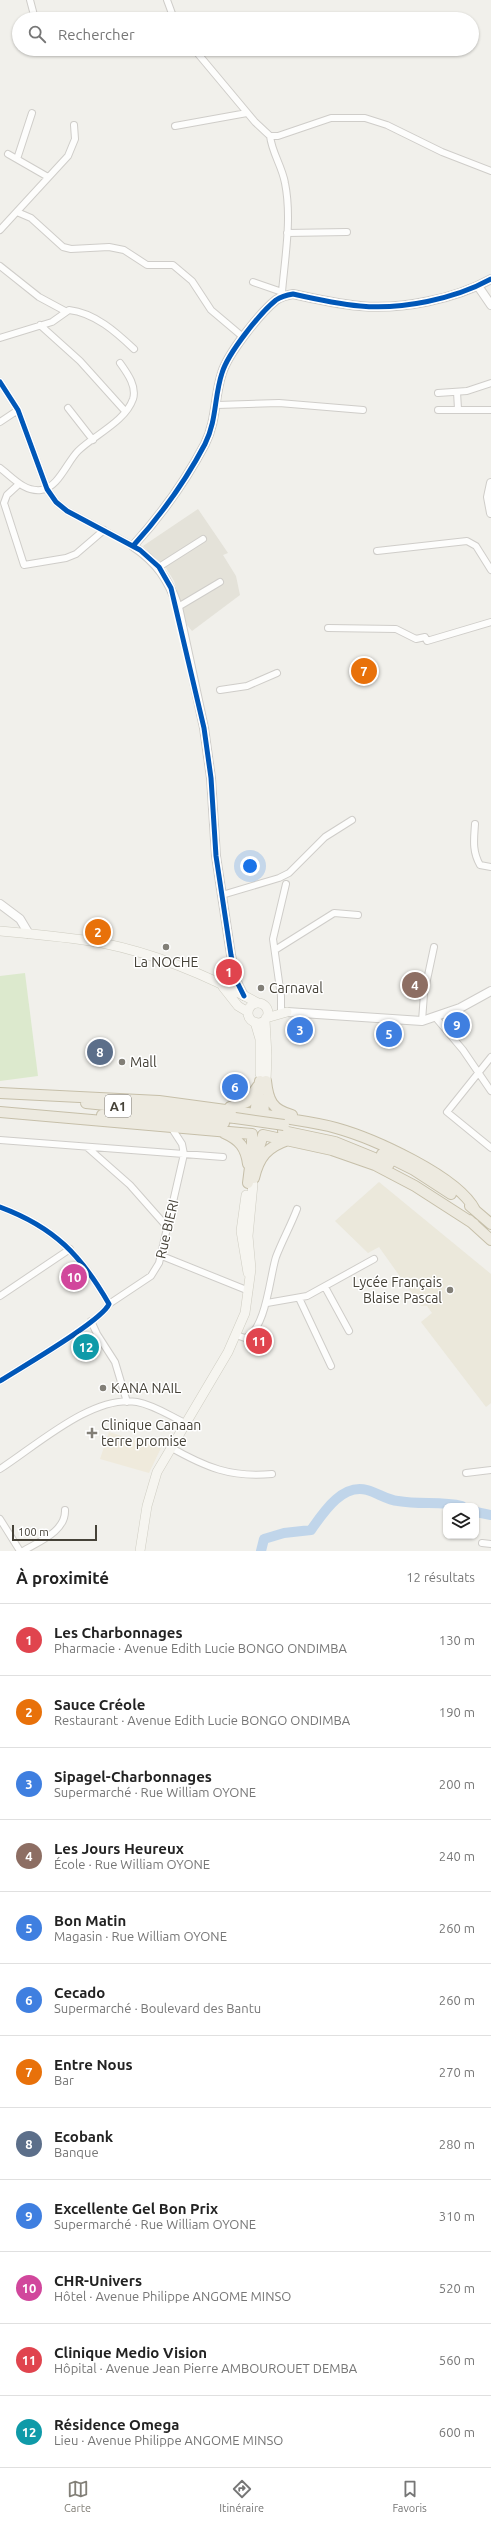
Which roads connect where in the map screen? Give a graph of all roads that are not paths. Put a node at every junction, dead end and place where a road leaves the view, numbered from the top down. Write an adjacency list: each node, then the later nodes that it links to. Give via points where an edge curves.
1 (30, 0): 3 (street)
2 (167, 0): 4 (street)
3 (33, 12)
4 (171, 12)
5 (200, 56): 7 (street)
6 (32, 113): 12 (street)
7 (247, 113): 9 (street); 10 (street)
8 (74, 125): 14 (street, via 75,139 68,156)
9 (175, 126)
10 (270, 136): 13 (street, via 278,136 332,118 365,118 387,125 442,152); 18 (street, via 285,184)
11 (8, 154): 12 (street)
12 (17, 159): 14 (street)
13 (491, 171)
14 (48, 177): 15 (street)
15 (17, 212): 16 (street); 27 (street, via 31,218 63,247 124,250 147,265 173,265 192,281 211,310)
16 (0, 230)
17 (347, 232): 18 (street)
18 (287, 233): 23 (street)
19 (0, 266): 25 (street, via 39,297)
20 (491, 279): 22 (street)
21 (253, 282): 23 (street)
22 (478, 286): 23 (street, via 445,298 373,306 348,305); 24 (street)
23 (283, 294): 27 (street)
24 (491, 305)
25 (65, 311): 26 (street, via 52,322); 29 (street, via 81,312 91,317 120,335)
26 (40, 325): 28 (street); 42 (street, via 80,361)
27 (243, 337): 35 (street, via 225,364 218,387)
28 (0, 338)
29 (134, 349)
30 (120, 363): 42 (street, via 132,382 134,394)
31 (0, 382): 37 (street)
32 (491, 383): 33 (street, via 478,389)
33 (457, 392): 34 (street); 40 (street)
34 (438, 393)
35 (217, 405): 38 (street, via 279,403); 52 (street, via 212,428 187,477)
36 (68, 408): 44 (street)
37 (18, 410): 43 (street); 48 (street)
38 (363, 410)
39 (438, 410): 40 (street)
40 (458, 410): 41 (street)
41 (491, 410)
42 (125, 411): 44 (street)
43 (0, 422)
44 (93, 440): 48 (street, via 75,454)
45 (0, 468): 47 (street)
46 (491, 483): 49 (street, via 488,497)
47 (19, 484): 48 (street, via 37,490); 50 (street, via 7,495 4,503 24,565 76,554)
48 (47, 489): 50 (street, via 56,502 67,511)
49 (491, 513)
50 (104, 530): 52 (street)
51 (203, 539): 54 (street)
52 (134, 546): 54 (street)
53 (377, 551): 55 (street, via 467,541 476,546)
54 (159, 567): 57 (street, via 167,579)
55 (491, 570)
56 (220, 582): 57 (street)
57 (178, 607): 66 (street, via 204,728)
58 (491, 622): 59 (street, via 427,641 425,637 416,639 396,629)
59 (328, 628)
60 (276, 673): 61 (street, via 247,686)
61 (220, 690)
62 (352, 820): 66 (street, via 325,837 289,873)
63 (475, 824): 64 (street, via 473,847 476,859 480,864)
64 (491, 867)
65 (286, 884): 72 (street, via 274,925)
66 (222, 895): 75 (street, via 236,980)
67 (0, 904): 70 (street, via 20,919)
68 (358, 915): 72 (street, via 334,913)
69 (0, 931): 70 (main road)
70 (29, 934): 73 (main road, via 87,940 146,954 199,974)
71 (434, 947): 82 (street, via 424,994)
72 (275, 950): 77 (street)
73 (224, 988): 75 (main road); 78 (main road, via 238,1006)
74 (491, 991): 79 (street, via 470,1004)
75 (244, 996): 76 (main road)
76 (262, 1005): 77 (main road); 78 (main road, via 252,1005); 80 (main road)
77 (284, 1011): 80 (main road); 82 (street)
78 (248, 1012): 81 (main road)
79 (436, 1018): 82 (street); 84 (street)
80 (265, 1019): 81 (main road); 85 (main road, via 267,1056)
81 (255, 1022): 85 (main road, via 260,1039)
82 (422, 1022)
83 (491, 1057): 84 (street)
84 (478, 1072): 86 (street); 101 (street, via 447,1112)
85 (263, 1081): 88 (highway, via 243,1105); 90 (highway); 92 (highway, via 268,1098 275,1108)
86 (491, 1091)
87 (0, 1095): 88 (highway, via 159,1101); 91 (highway, A1)
88 (215, 1108): 90 (highway)
89 (0, 1111): 91 (highway, A1); 93 (highway)
90 (260, 1114): 92 (highway); 96 (highway, via 248,1123); 97 (highway, via 269,1119 270,1125 268,1132)
91 (235, 1121): 94 (highway)
92 (316, 1123): 107 (highway, via 369,1139 410,1160 461,1192)
93 (171, 1127): 95 (highway); 102 (street, via 182,1144)
94 (283, 1128): 107 (highway, via 342,1138 389,1157 426,1177); 108 (highway, via 335,1142 389,1164 434,1190)
95 (215, 1130): 96 (highway); 104 (highway, via 234,1137 244,1148)
96 (252, 1134): 97 (highway); 104 (highway)
97 (263, 1135): 99 (highway); 104 (highway)
98 (0, 1140): 100 (street)
99 (288, 1140): 104 (highway, via 270,1148 262,1155); 108 (highway, via 332,1150 375,1165 415,1186)
100 (88, 1148): 102 (street); 110 (street, via 130,1185)
101 (491, 1148)
102 (184, 1154): 103 (street); 110 (street, Rue BIERI)
103 (223, 1157)
104 (250, 1183): 116 (main road, via 241,1231 244,1258 250,1278)
105 (2, 1209): 112 (street, via 38,1223)
106 (297, 1209): 119 (street, via 276,1257)
107 (475, 1210): 109 (highway)
108 (474, 1224): 111 (highway)
109 (491, 1224)
110 (168, 1228): 113 (street, Rue BIERI)
111 (491, 1240)
112 (70, 1249): 117 (street); 120 (street, via 90,1272)
113 (162, 1256): 116 (street); 120 (street, Rue BIERI, via 151,1276)
114 (374, 1259): 115 (street)
115 (325, 1288): 118 (street); 122 (street)
116 (249, 1291): 123 (main road, via 245,1313)
117 (0, 1296)
118 (299, 1298): 119 (street); 124 (street)
119 (266, 1303): 123 (street, via 251,1334 245,1338)
120 (109, 1304): 121 (street, Rue BIERI)
121 (91, 1321): 125 (street, Rue BIERI); 126 (street, via 115,1362)
122 (349, 1331)
123 (236, 1335): 127 (main road)
124 (331, 1366)
125 (0, 1380)
126 (127, 1402): 127 (street, via 144,1404); 129 (street, via 106,1404 93,1409)
127 (185, 1423): 128 (main road)
128 (170, 1447): 132 (street, via 209,1467 232,1474); 138 (main road, via 150,1492)
129 (0, 1469)
130 (491, 1470): 131 (street)
131 (466, 1473)
132 (272, 1474)
133 (65, 1510): 137 (street, via 65,1520 61,1527)
134 (0, 1519): 137 (street)
135 (482, 1543): 136 (street)
136 (491, 1544)
137 (22, 1551)
138 (140, 1551)

